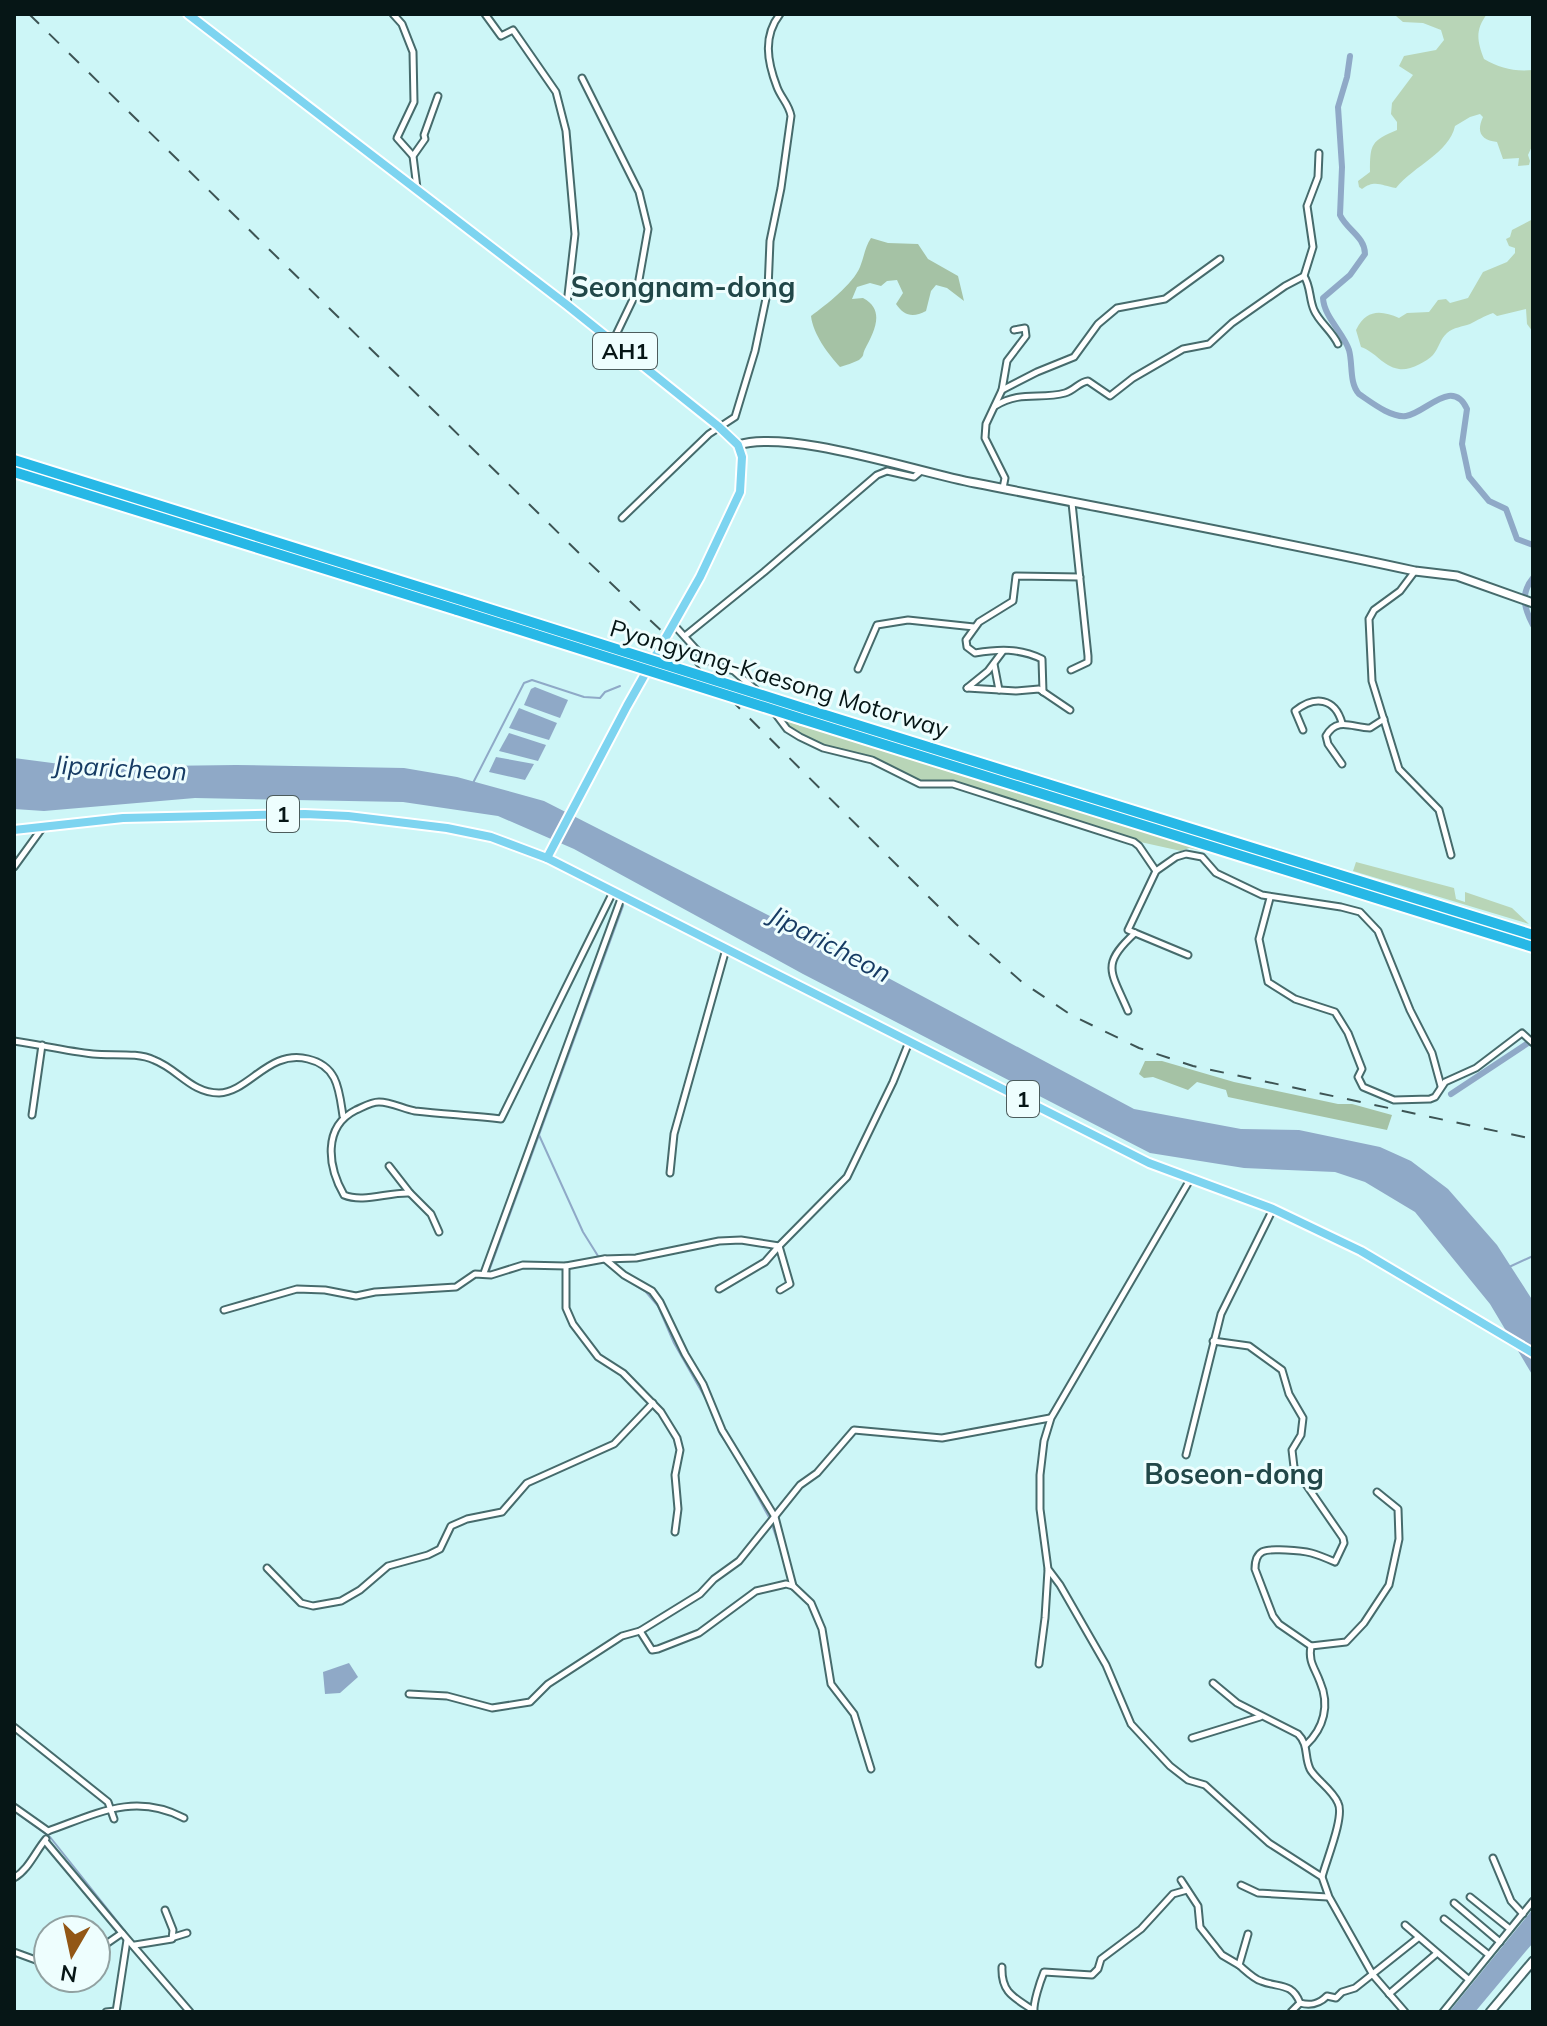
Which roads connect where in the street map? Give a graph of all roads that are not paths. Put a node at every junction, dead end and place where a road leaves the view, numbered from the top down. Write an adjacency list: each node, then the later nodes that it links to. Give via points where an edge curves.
1 (188, 14): 11 (main road, AH1)
2 (393, 14): 10 (street, via 413,52 414,102 397,138)
3 (485, 14): 14 (street, via 501,36 513,30 556,92 566,131 575,234)
4 (780, 14): 6 (street)
5 (768, 17): 6 (street)
6 (773, 22): 20 (street, via 767,44 777,89 791,116 770,241 768,289 735,417)
7 (582, 78): 16 (street, via 639,192 648,229 637,291)
8 (438, 96): 10 (street, via 425,139)
9 (1319, 153): 13 (street, via 1318,177 1307,206 1313,247)
10 (413, 156): 11 (street)
11 (417, 189): 14 (main road, AH1)
12 (1220, 259): 18 (street, via 1165,299 1117,308 1074,357)
13 (1304, 276): 17 (street, via 1314,311); 19 (street, via 1209,344 1183,349 1110,396 1088,381 1065,393 1024,395)
14 (567, 305): 16 (main road, AH1)
15 (1014, 330): 18 (street, via 1025,328 1026,336 1007,361)
16 (613, 342): 20 (main road, AH1)
17 (1338, 344)
18 (1002, 390): 19 (street)
19 (995, 406): 25 (street, via 985,438 1005,478)
20 (718, 426): 21 (main road, AH1); 27 (street)
21 (738, 445): 23 (street, via 768,441 821,448); 32 (main road, via 740,492)
22 (14, 460): 31 (highway, Pyongyang-Kaesong Motorway)
23 (921, 471): 25 (street); 34 (street, via 914,477 887,471 877,475)
24 (14, 472): 31 (highway, Pyongyang-Kaesong Motorway)
25 (1003, 488): 26 (street)
26 (1072, 503): 28 (street); 29 (street)
27 (622, 518)
28 (1415, 571): 30 (street, via 1457,576); 43 (street, via 1369,619 1372,681)
29 (1080, 577): 33 (street, via 1016,576 1013,601); 38 (street, via 1088,662)
30 (1527, 601)
31 (459, 605): 42 (highway, Pyongyang-Kaesong Motorway, bridge)
32 (674, 625): 34 (street); 50 (main road)
33 (975, 626): 35 (street, via 966,640 971,652); 37 (street, via 908,620 877,625)
34 (685, 636): 52 (street, via 714,665 747,681 800,737 872,760 920,784 953,784 1134,842)
35 (1003, 651): 36 (street); 40 (street, via 1042,659)
36 (994, 663): 39 (street); 39 (street, via 967,688)
37 (858, 669)
38 (1071, 670)
39 (999, 690): 40 (street)
40 (1043, 692): 41 (street)
41 (1070, 710)
42 (804, 714): 56 (highway, Pyongyang-Kaesong Motorway); 57 (highway, Pyongyang-Kaesong Motorway)
43 (1384, 719): 44 (street, via 1370,728); 49 (street, via 1399,769 1439,810)
44 (1342, 723): 45 (street, via 1332,703 1322,700 1295,711); 46 (street, via 1326,736)
45 (1303, 730)
46 (1342, 764)
47 (44, 827): 48 (main road, 1); 50 (main road, 1, via 139,817 348,816 491,837); 51 (street)
48 (14, 830)
49 (1451, 855)
50 (547, 858): 53 (main road, 1)
51 (14, 867)
52 (1156, 871): 54 (street, via 1176,857 1196,854 1221,876); 55 (street, via 1128,930)
53 (617, 894): 58 (main road, 1); 67 (street, via 501,1119 380,1102); 77 (street)
54 (1270, 898): 65 (street, via 1341,907 1360,912 1375,925 1432,1053); 65 (street, via 1259,939 1268,982 1295,999 1335,1012 1362,1069 1358,1077 1363,1087 1412,1101 1435,1097)
55 (1135, 933): 59 (street); 60 (street, via 1115,953 1111,966)
56 (1533, 935)
57 (1533, 947)
58 (726, 949): 62 (main road, 1); 69 (street, via 674,1134)
59 (1188, 955)
60 (1128, 1011)
61 (14, 1041): 64 (street)
62 (909, 1042): 70 (main road, 1, via 1149,1163); 74 (street, via 847,1177)
63 (1533, 1043): 65 (street, via 1522,1033 1476,1068)
64 (42, 1045): 66 (street); 67 (street, via 149,1057 196,1089 222,1093 263,1068 306,1058 327,1067 337,1081)
65 (1441, 1086)
66 (32, 1115)
67 (343, 1116): 71 (street, via 330,1162 344,1195)
68 (389, 1166): 71 (street)
69 (670, 1173)
70 (1191, 1178): 72 (main road, 1); 84 (street)
71 (410, 1193): 73 (street, via 431,1214)
72 (1273, 1209): 81 (street); 82 (main road, 1, via 1361,1251)
73 (439, 1232)
74 (779, 1246): 75 (street, via 719,1241 636,1258); 78 (street, via 765,1262); 79 (street, via 790,1284)
75 (602, 1259): 76 (street); 87 (street, via 652,1291 660,1302 722,1430)
76 (566, 1266): 77 (street, via 523,1265); 83 (street, via 566,1308 573,1324 598,1357)
77 (484, 1273): 80 (street, via 456,1287 356,1296 297,1289)
78 (719, 1289)
79 (780, 1290)
80 (224, 1310)
81 (1213, 1341): 85 (street); 93 (street, via 1249,1346 1282,1370 1303,1418 1292,1450 1294,1467 1343,1538 1335,1562 1307,1550 1275,1548 1255,1562 1273,1616)
82 (1533, 1353)
83 (653, 1403): 88 (street, via 680,1450); 89 (street, via 614,1444 527,1483 502,1512 455,1524 440,1549 388,1566 341,1601 313,1606 299,1602)
84 (1051, 1418): 87 (street, via 942,1438 854,1430); 90 (street, via 1040,1475)
85 (1186, 1455)
86 (1377, 1492): 93 (street, via 1398,1509 1399,1539 1389,1585 1352,1638)
87 (775, 1517): 91 (street); 92 (street, via 739,1561 700,1594)
88 (675, 1532)
89 (267, 1568)
90 (1048, 1569): 94 (street); 108 (street, via 1141,1736 1179,1773 1205,1785 1269,1843)
91 (793, 1586): 92 (street, via 756,1591 699,1633 658,1649 652,1650); 101 (street, via 811,1603 822,1629 831,1684 854,1714)
92 (640, 1631): 96 (street, via 622,1636 521,1706 492,1708 447,1696)
93 (1311, 1646): 100 (street, via 1325,1706 1320,1730)
94 (1039, 1664)
95 (1213, 1683): 97 (street)
96 (409, 1694)
97 (1261, 1717): 99 (street); 100 (street, via 1298,1734)
98 (14, 1727): 103 (street)
99 (1192, 1738)
100 (1306, 1745): 108 (street, via 1311,1770 1340,1805)
101 (871, 1769)
102 (14, 1807): 106 (street)
103 (111, 1807): 104 (street, via 157,1807); 105 (street); 106 (street)
104 (184, 1818)
105 (114, 1819)
106 (47, 1836): 109 (street); 122 (street)
107 (1493, 1858): 118 (street)
108 (1322, 1877): 113 (street)
109 (14, 1878)
110 (1181, 1880): 112 (street)
111 (1241, 1885): 113 (street, via 1258,1893)
112 (1187, 1890): 134 (street, via 1198,1906 1200,1927 1222,1955); 140 (street, via 1173,1894 1141,1929 1101,1959 1092,1975 1044,1972)
113 (1329, 1897): 136 (street)
114 (1470, 1897): 121 (street)
115 (1533, 1901): 118 (street)
116 (1454, 1903): 129 (street)
117 (165, 1910): 125 (street)
118 (1522, 1917): 121 (street)
119 (1444, 1919): 132 (street)
120 (1405, 1925): 126 (street)
121 (1510, 1929): 129 (street)
122 (122, 1933): 127 (street); 128 (street)
123 (187, 1933): 125 (street)
124 (1248, 1934): 134 (street)
125 (174, 1937): 130 (street)
126 (1418, 1938): 131 (street); 136 (street)
127 (112, 1940)
128 (127, 1940): 130 (street); 142 (street)
129 (1500, 1942): 132 (street)
130 (134, 1945): 143 (street)
131 (1436, 1954): 137 (street); 138 (street)
132 (1489, 1955): 137 (street)
133 (1533, 1961): 147 (street)
134 (1239, 1965): 139 (street, via 1261,1981 1289,1987)
135 (1002, 1967): 140 (street, via 1004,1988)
136 (1373, 1975): 138 (street); 139 (street, via 1336,1998)
137 (1468, 1979): 146 (street)
138 (1389, 1994): 145 (street)
139 (1300, 2003): 144 (street)
140 (1034, 2011)
141 (106, 2012): 142 (street)
142 (116, 2012)
143 (190, 2012)
144 (1291, 2012)
145 (1405, 2012)
146 (1443, 2012)
147 (1490, 2012)

